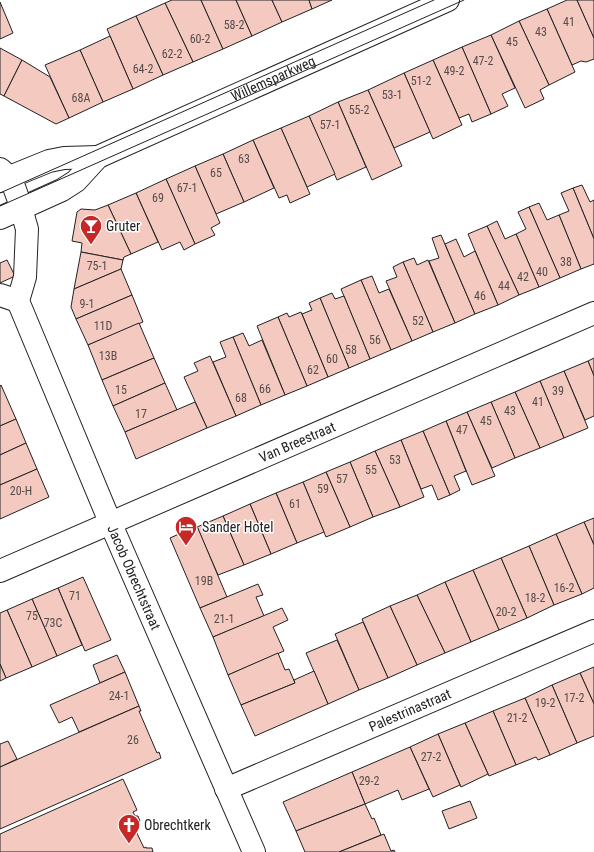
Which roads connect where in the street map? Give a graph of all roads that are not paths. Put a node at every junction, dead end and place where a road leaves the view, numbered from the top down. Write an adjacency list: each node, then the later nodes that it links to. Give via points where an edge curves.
1 (448, 0): 2 (street, Willemsparkweg)
2 (98, 157): 3 (street, Willemsparkweg, via 64,158); 4 (street, Willemsparkweg, via 76,181)
3 (3, 176): 4 (street, Jacob Obrechtstraat)
4 (22, 208): 5 (street, Willemsparkweg); 6 (street, Jacob Obrechtstraat, via 27,229 25,277)
5 (0, 218)
6 (9, 298): 8 (street, Jacob Obrechtstraat)
7 (594, 313): 8 (street, Van Breestraat)
8 (110, 522): 9 (street, Van Breestraat); 11 (street, Jacob Obrechtstraat)
9 (0, 570)
10 (594, 631): 11 (street, Palestrinastraat)
11 (226, 789): 12 (street, Jacob Obrechtstraat)
12 (254, 852)

